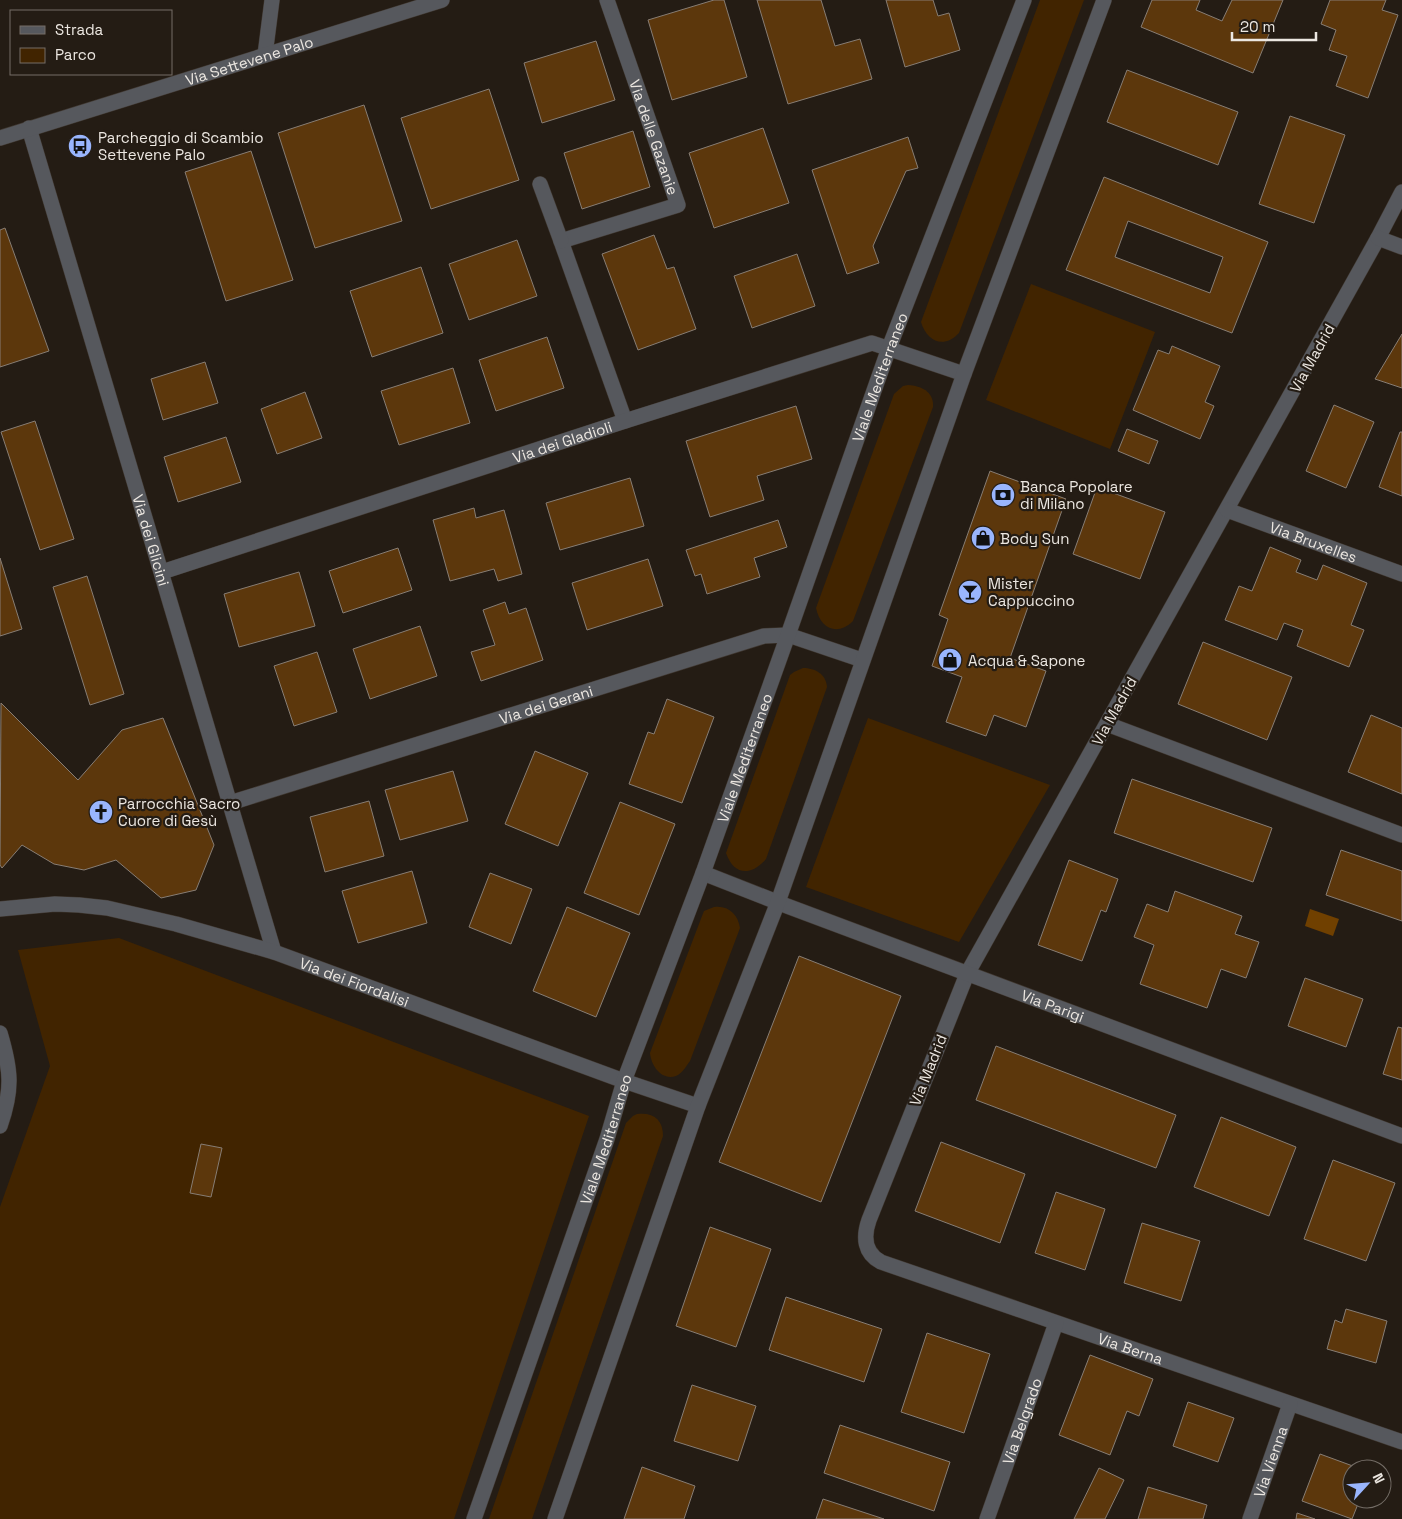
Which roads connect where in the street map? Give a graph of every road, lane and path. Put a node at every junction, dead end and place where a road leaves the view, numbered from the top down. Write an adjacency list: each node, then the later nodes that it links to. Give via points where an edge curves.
1 (272, 0): 6 (street)
2 (442, 0): 6 (street, Via Settevene Palo)
3 (607, 0): 12 (street, Via delle Gazanie, via 678,205)
4 (1024, 0): 14 (street, Viale Mediterraneo)
5 (1104, 0): 15 (street)
6 (265, 55): 7 (street, Via Settevene Palo)
7 (29, 128): 8 (street, Via Settevene Palo); 18 (street, Via dei Glicini)
8 (0, 138)
9 (540, 184): 12 (street)
10 (1402, 192): 11 (street, Via Madrid)
11 (1378, 238): 13 (street); 17 (street, Via Madrid)
12 (561, 241): 16 (street)
13 (1402, 247)
14 (889, 348): 15 (street, Via dei Gladioli); 16 (street, Via dei Gladioli, via 872,343); 20 (street, Viale Mediterraneo)
15 (964, 374): 21 (street)
16 (625, 421): 18 (street, Via dei Gladioli)
17 (1227, 510): 19 (street, Via Bruxelles); 22 (street, Via Madrid)
18 (162, 572): 23 (street, Via dei Glicini)
19 (1402, 574)
20 (788, 636): 21 (street, Via dei Gerani); 23 (street, Via dei Gerani, via 764,636); 25 (street, Viale Mediterraneo)
21 (862, 660): 26 (street)
22 (1107, 724): 24 (street); 29 (street, Via Madrid)
23 (230, 803): 28 (street, Via dei Glicini)
24 (1402, 835)
25 (703, 873): 26 (street, Via Parigi); 31 (street, Viale Mediterraneo)
26 (778, 902): 29 (street, Via Parigi); 32 (street)
27 (0, 909): 28 (street, Via dei Fiordalisi, via 55,904 107,908)
28 (274, 952): 31 (street, Via dei Fiordalisi)
29 (966, 974): 34 (street, Via Parigi); 35 (street, Via Madrid, via 868,1220)
30 (0, 1033): 33 (street, via 8,1060 9,1081)
31 (624, 1081): 32 (street, Via dei Fiordalisi); 39 (street, Viale Mediterraneo)
32 (698, 1106): 40 (street)
33 (0, 1126)
34 (1402, 1136)
35 (866, 1246): 36 (street, Via Berna, via 871,1256 881,1262)
36 (1056, 1323): 37 (street, Via Berna); 41 (street, Via Belgrado)
37 (1290, 1404): 38 (street, Via Berna); 42 (street, Via Vienna)
38 (1402, 1442)
39 (474, 1519)
40 (555, 1519)
41 (987, 1519)
42 (1250, 1519)

